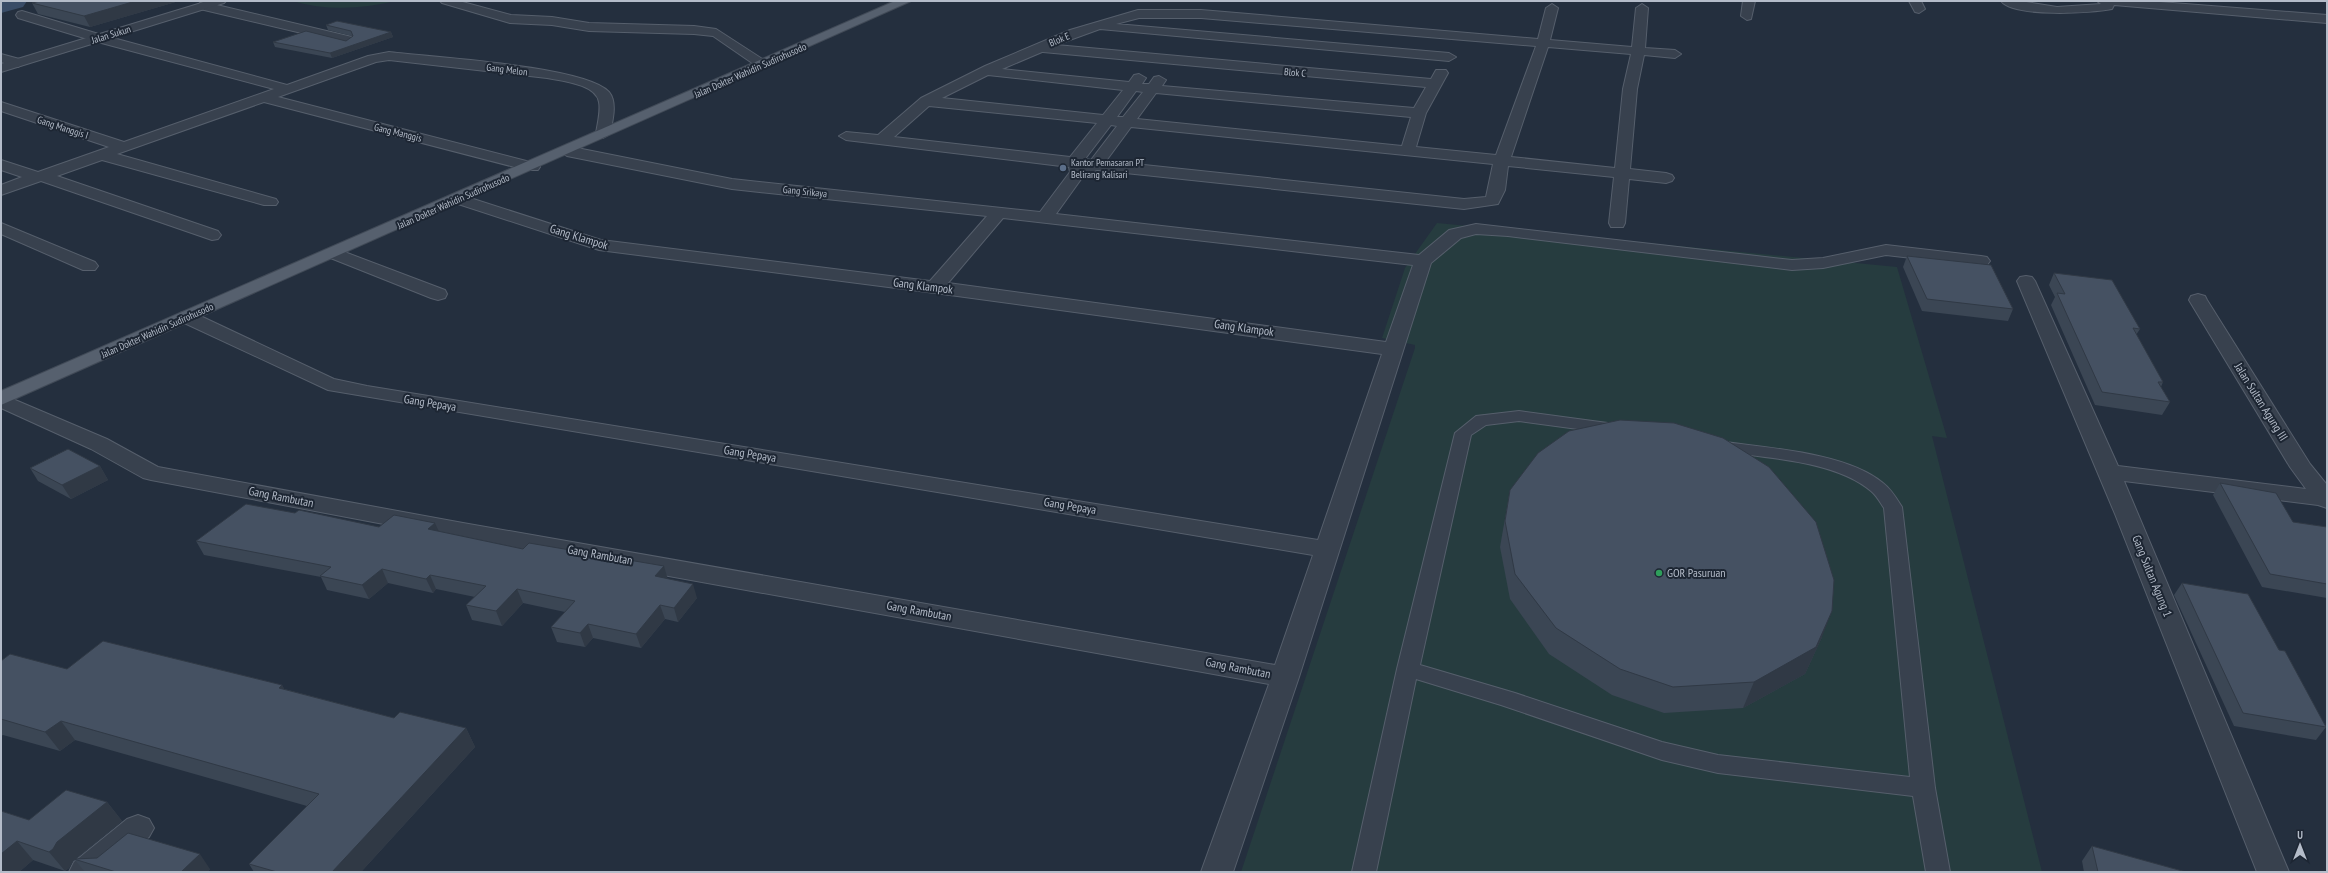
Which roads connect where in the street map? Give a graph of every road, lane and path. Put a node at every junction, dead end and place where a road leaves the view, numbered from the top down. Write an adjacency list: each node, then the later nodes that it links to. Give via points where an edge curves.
1 (220, 1): 8 (street, Jalan Sukun)
2 (468, 1): 6 (street)
3 (905, 1): 30 (main road, Jalan Dokter Wahidin Sudirohusodo)
4 (1749, 1): 13 (street)
5 (2007, 1): 7 (street, via 2040,8)
6 (451, 3): 30 (street, via 510,19 595,27 706,31 722,36)
7 (2103, 5): 14 (street)
8 (204, 6): 19 (street, Jalan Sukun); 20 (street)
9 (1552, 8): 21 (street)
10 (1642, 8): 23 (street)
11 (1201, 14): 15 (street, Blok E, via 1138,14); 16 (street); 18 (street, Blok E)
12 (22, 15): 19 (street)
13 (1747, 16)
14 (2327, 19)
15 (1094, 26): 17 (street); 22 (street, Blok E)
16 (1189, 32): 17 (street); 25 (street); 28 (street)
17 (1172, 34): 27 (street)
18 (1460, 35): 21 (street, Blok E); 25 (street)
19 (98, 38): 29 (street, Jalan Sukun); 35 (street)
20 (348, 40)
21 (1545, 43): 23 (street, Blok E); 50 (street)
22 (1040, 47): 27 (street, Blok C); 32 (street, Blok E)
23 (1638, 51): 24 (street, Blok E); 55 (street, via 1630,89)
24 (1675, 54)
25 (1449, 57): 33 (street)
26 (1, 58): 29 (street)
27 (1155, 59): 28 (street, Blok C); 34 (street)
28 (1175, 61): 33 (street, Blok C); 36 (street)
29 (18, 63): 31 (street, Jalan Sukun)
30 (763, 64): 43 (main road, Jalan Dokter Wahidin Sudirohusodo)
31 (1, 68)
32 (985, 71): 34 (street); 38 (street, Blok E)
33 (1436, 84): 40 (street)
34 (1132, 87): 36 (street); 41 (street)
35 (288, 89): 37 (street, Gang Melon); 43 (street, Gang Melon, via 383,57 399,56 540,73 574,80 594,87 604,95 607,104)
36 (1152, 90): 40 (street); 42 (street)
37 (264, 98): 46 (street, Gang Melon); 53 (street, Gang Manggis)
38 (926, 101): 41 (street); 45 (street, Blok E)
39 (1, 106): 46 (street, Gang Manggis I)
40 (1419, 113): 47 (street)
41 (1106, 120): 42 (street); 54 (street)
42 (1127, 124): 47 (street); 52 (street)
43 (602, 134): 48 (main road, Jalan Dokter Wahidin Sudirohusodo)
44 (846, 136): 45 (street)
45 (882, 140): 54 (street)
46 (125, 147): 49 (street, Gang Melon)
47 (1408, 150): 50 (street)
48 (567, 151): 53 (main road, Jalan Dokter Wahidin Sudirohusodo); 61 (street, Gang Srikaya, via 713,181)
49 (103, 154): 56 (street, Gang Melon); 60 (street)
50 (1501, 162): 52 (street, via 1498,190 1492,201 1464,204); 55 (street)
51 (1, 165): 56 (street)
52 (1095, 165): 54 (street)
53 (532, 166): 59 (main road, Jalan Dokter Wahidin Sudirohusodo)
54 (1077, 167): 62 (street)
55 (1622, 173): 57 (street); 63 (street)
56 (40, 176): 58 (street, Gang Melon); 65 (street)
57 (1666, 178)
58 (1, 190)
59 (458, 199): 66 (main road, Jalan Dokter Wahidin Sudirohusodo); 71 (street, Gang Klampok, via 592,243)
60 (270, 202)
61 (999, 212): 62 (street, Gang Srikaya); 71 (street)
62 (1046, 217): 68 (street, Gang Srikaya)
63 (1617, 223)
64 (1, 228): 69 (street)
65 (212, 235)
66 (334, 253): 72 (street); 74 (main road, Jalan Dokter Wahidin Sudirohusodo)
67 (1981, 260): 68 (street, via 1886,250 1823,263 1792,265 1476,229 1455,234)
68 (1418, 261): 75 (street)
69 (90, 266)
70 (2026, 281): 79 (street, Gang Sultan Agung 1)
71 (935, 287): 75 (street, Gang Klampok)
72 (438, 294)
73 (2198, 300): 80 (street, Jalan Sultan Agung III, via 2301,467)
74 (187, 317): 76 (main road, Jalan Dokter Wahidin Sudirohusodo); 81 (street, Gang Pepaya, via 321,381 374,394)
75 (1381, 347): 81 (street)
76 (1, 400): 83 (street, Gang Rambutan, via 100,444 143,469 471,532 1238,667)
77 (1633, 432): 82 (lane, via 1519,416 1482,420 1463,434)
78 (1703, 444): 84 (lane, via 1827,464 1861,477 1877,487 1892,507)
79 (2108, 472): 80 (street); 90 (street, Gang Sultan Agung 1)
80 (2326, 500)
81 (1308, 545): 83 (street)
82 (1408, 669): 84 (lane, via 1507,699 1662,752 1718,764); 88 (lane)
83 (1276, 676): 87 (street)
84 (1923, 788): 89 (lane)
85 (138, 828): 86 (street)
86 (85, 872)
87 (1217, 872)
88 (1364, 872)
89 (1938, 872)
90 (2273, 872)

